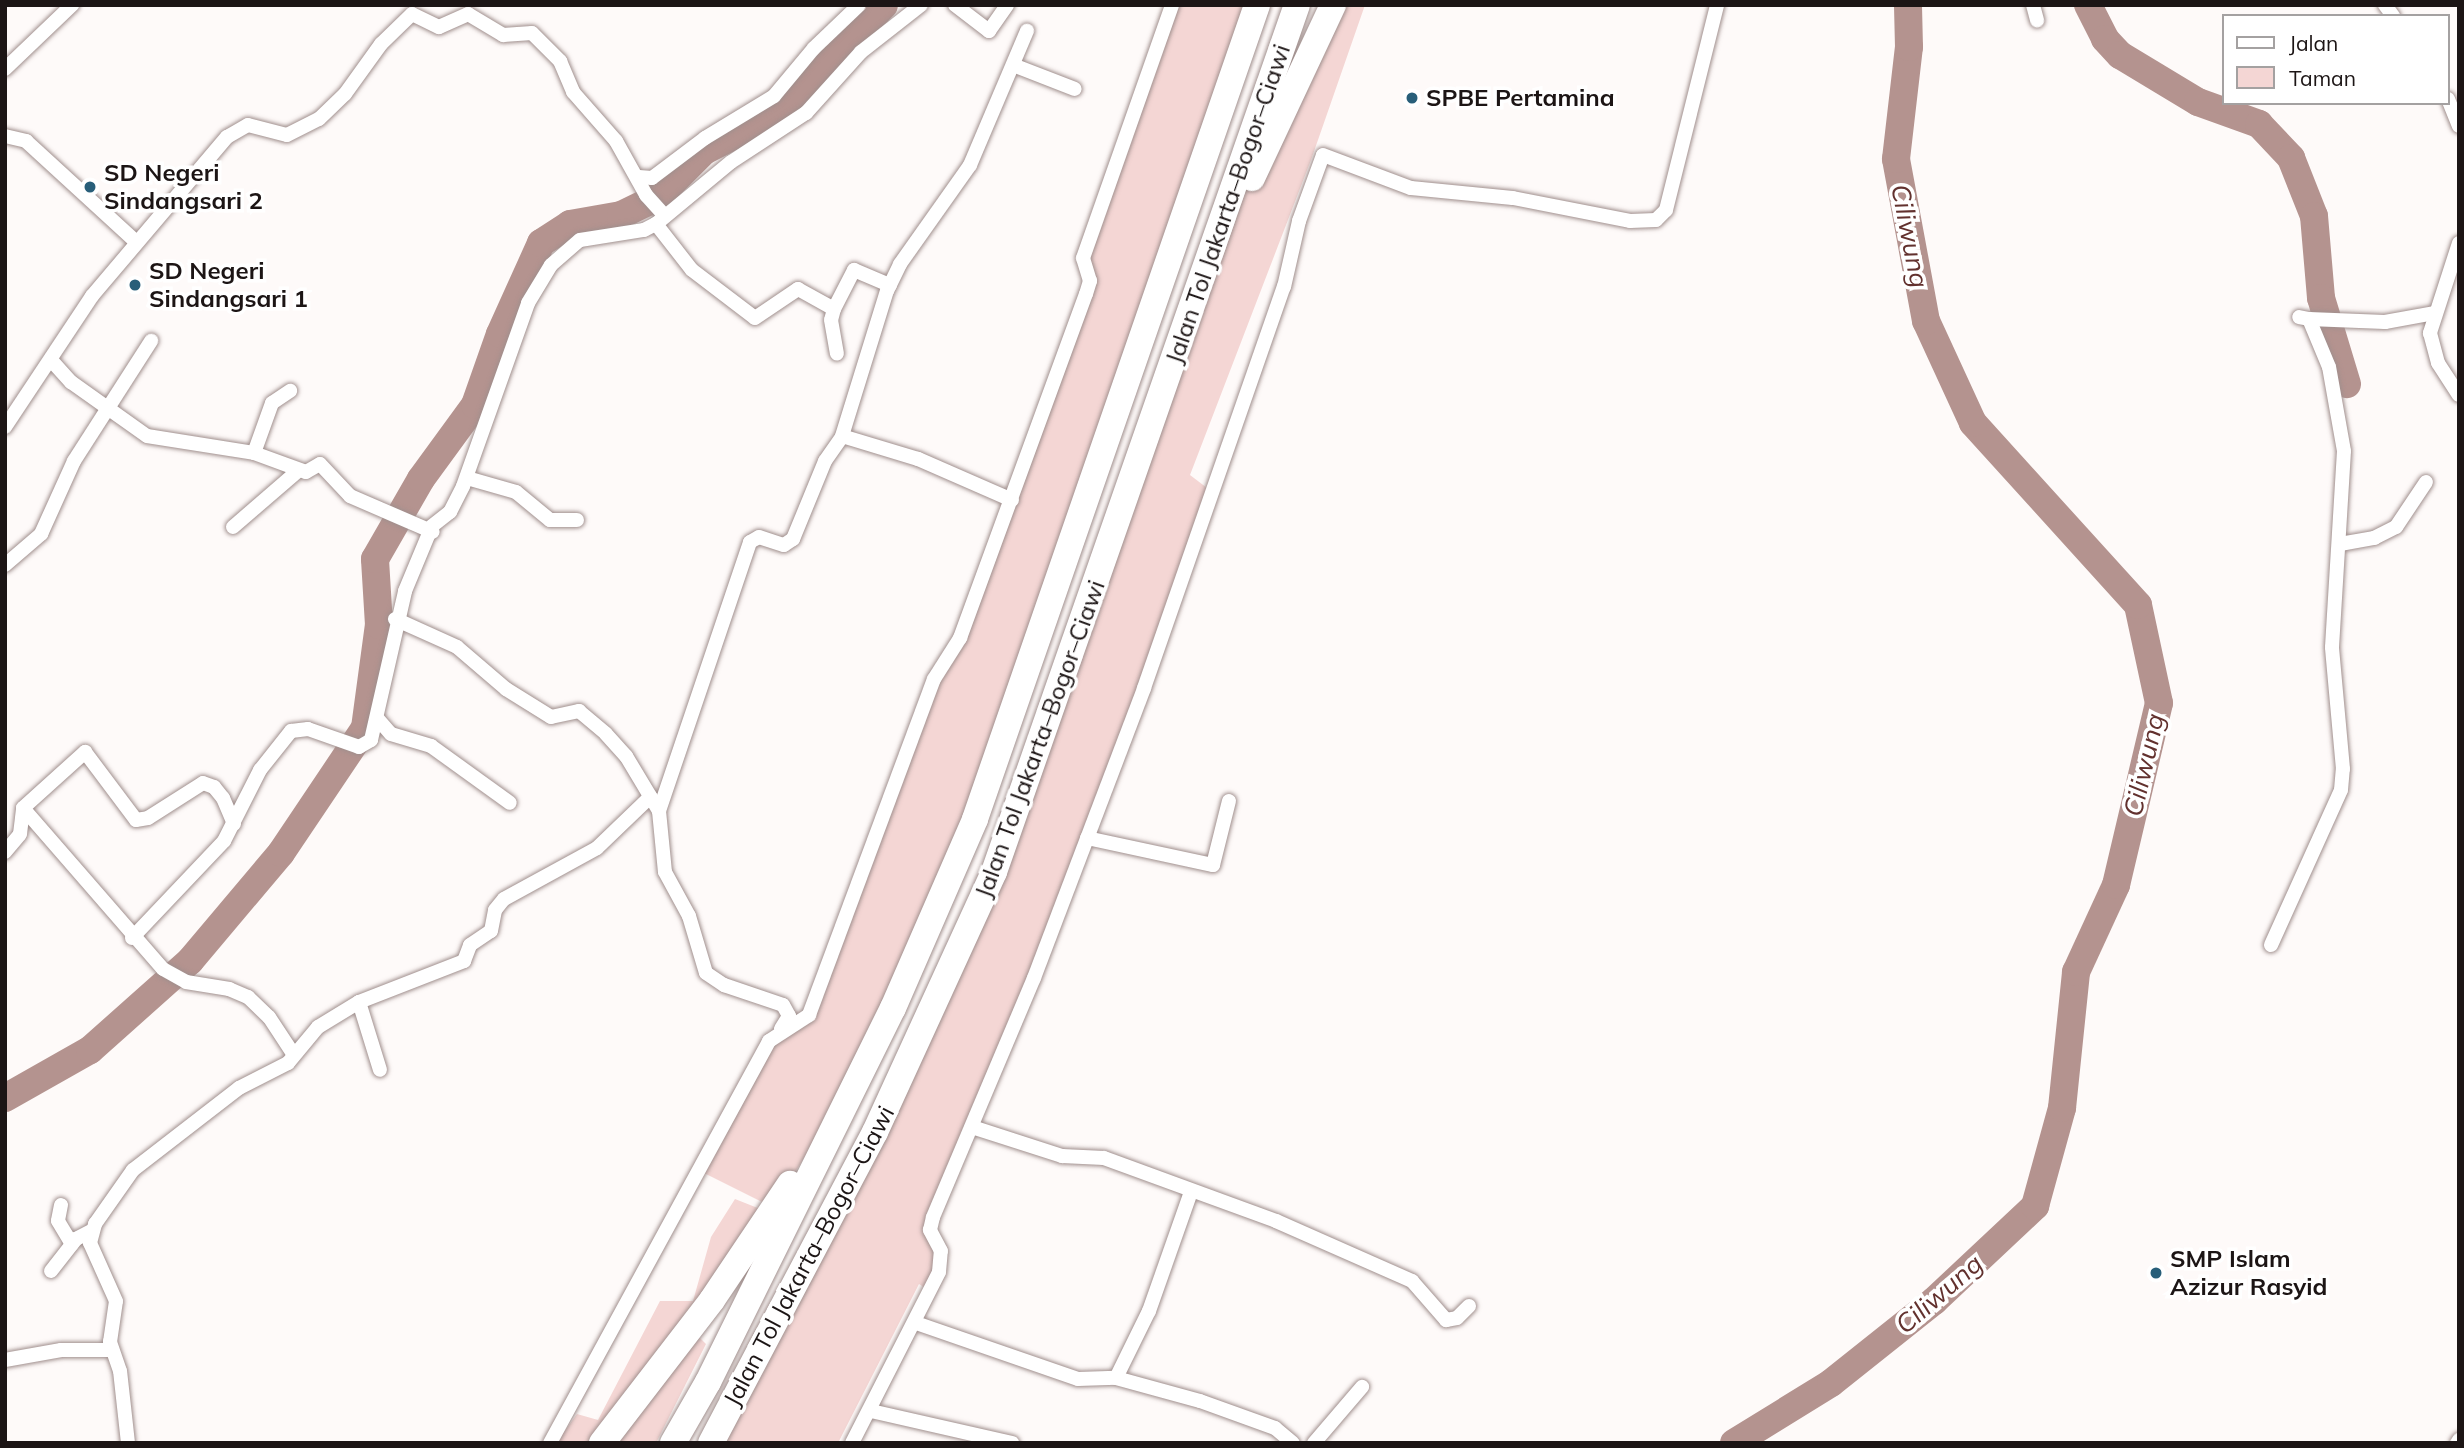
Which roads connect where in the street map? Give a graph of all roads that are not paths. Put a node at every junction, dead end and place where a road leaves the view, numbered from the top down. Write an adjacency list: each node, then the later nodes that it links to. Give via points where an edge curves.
1 (72, 5): 15 (street)
2 (859, 5): 20 (street, via 814,48 774,96 705,138 652,178)
3 (921, 5): 21 (street, via 861,52 806,113 731,162)
4 (955, 5): 5 (street, via 989,31)
5 (1007, 5)
6 (1172, 5): 40 (street, via 1083,258 1090,285)
7 (1257, 5): 59 (highway, Jalan Tol Jakarta–Bogor–Ciawi, via 975,819)
8 (1297, 5): 22 (highway, Jalan Tol Jakarta–Bogor–Ciawi)
9 (1333, 5): 22 (highway, via 1241,201)
10 (1717, 5): 54 (street, via 1666,210 1656,220 1630,221 1513,198 1411,188 1323,155 1299,221 1283,287)
11 (2033, 5): 12 (street)
12 (2037, 20)
13 (1027, 31): 14 (street)
14 (1013, 65): 16 (street); 25 (street, via 970,165)
15 (5, 69)
16 (1076, 89)
17 (2450, 104): 18 (street)
18 (2459, 126)
19 (5, 136): 23 (street, via 26,141)
20 (639, 177): 21 (street); 23 (street, via 616,141 573,92 559,61 532,33 503,34 468,14 440,27 412,14 319,118 287,135 255,125 235,130)
21 (660, 217): 26 (street, via 692,270 755,318 798,289); 38 (street, via 644,230 580,240 551,265 528,303)
22 (1215, 238): 80 (highway, Jalan Tol Jakarta–Bogor–Ciawi, via 995,872 875,1132)
23 (135, 241): 30 (street, via 83,308)
24 (2459, 243): 27 (street)
25 (890, 285): 26 (street, via 854,270); 35 (street)
26 (834, 309): 29 (street, via 831,320)
27 (2435, 313): 32 (street, via 2433,348); 44 (street, via 2385,322 2313,319 2341,418)
28 (151, 341): 33 (street)
29 (837, 353)
30 (51, 360): 33 (street, via 71,382); 34 (street)
31 (290, 391): 36 (street, via 272,402)
32 (2459, 395)
33 (108, 407): 36 (street, via 147,436); 45 (street, via 74,461 41,534)
34 (5, 427)
35 (842, 437): 40 (street, via 918,459); 52 (street, via 825,461 793,539 780,545 755,537 750,542)
36 (254, 453): 37 (street)
37 (299, 470): 42 (street); 43 (street, via 311,471 320,464 350,496)
38 (467, 478): 41 (street, via 516,492 550,520); 43 (street, via 450,512 432,526)
39 (2426, 482): 44 (street, via 2396,527)
40 (1012, 500): 60 (street, via 956,649 931,689 809,1015 802,1024)
41 (577, 520)
42 (233, 527)
43 (433, 532): 46 (street)
44 (2348, 544): 57 (street, via 2332,648 2342,750 2341,790)
45 (5, 565)
46 (395, 619): 47 (street); 48 (street, via 457,647 506,689 551,717 575,710 590,719 626,756)
47 (377, 718): 50 (street, via 391,734 431,746); 53 (street, via 370,740 354,745 308,729 291,732 260,770)
48 (650, 797): 52 (street); 58 (street, via 597,848 504,900 495,910 491,931 470,945 464,961)
49 (1228, 801): 54 (street, via 1213,866)
50 (510, 803)
51 (23, 808): 53 (street, via 85,752 136,820 148,818 202,783 223,797); 55 (street, via 20,834); 56 (street)
52 (659, 811): 60 (street, via 665,872 689,916 706,973 724,985 783,1006 789,1016)
53 (234, 824): 56 (street, via 197,873)
54 (1087, 838): 63 (street)
55 (5, 852)
56 (132, 938): 61 (street, via 174,977 248,998 269,1017)
57 (2271, 945)
58 (359, 1002): 61 (street, via 318,1027); 62 (street)
59 (893, 1008): 78 (highway, via 742,1259 641,1398); 79 (highway, Jalan Tol Jakarta–Bogor–Ciawi, via 708,1382)
60 (781, 1029): 77 (street, via 763,1050)
61 (294, 1055): 66 (street, via 288,1063 239,1088 142,1161)
62 (380, 1070)
63 (972, 1127): 64 (street, via 1062,1156 1104,1157); 70 (street, via 930,1226 942,1262)
64 (1191, 1192): 69 (street, via 1276,1221 1404,1276 1446,1320 1457,1318); 73 (street, via 1149,1311)
65 (61, 1205): 67 (street, via 58,1221)
66 (93, 1230): 67 (street); 71 (street, via 90,1243 116,1301)
67 (72, 1244): 68 (street)
68 (51, 1271)
69 (1469, 1306)
70 (916, 1323): 73 (street, via 1079,1379); 75 (street)
71 (112, 1350): 72 (street, via 61,1350); 76 (street, via 120,1371)
72 (5, 1360)
73 (1116, 1378): 83 (street, via 1256,1421)
74 (1362, 1387): 84 (street)
75 (871, 1411): 81 (street); 82 (street)
76 (128, 1443)
77 (550, 1443)
78 (602, 1443)
79 (673, 1443)
80 (711, 1443)
81 (852, 1443)
82 (1012, 1443)
83 (1293, 1443)
84 (1314, 1443)

